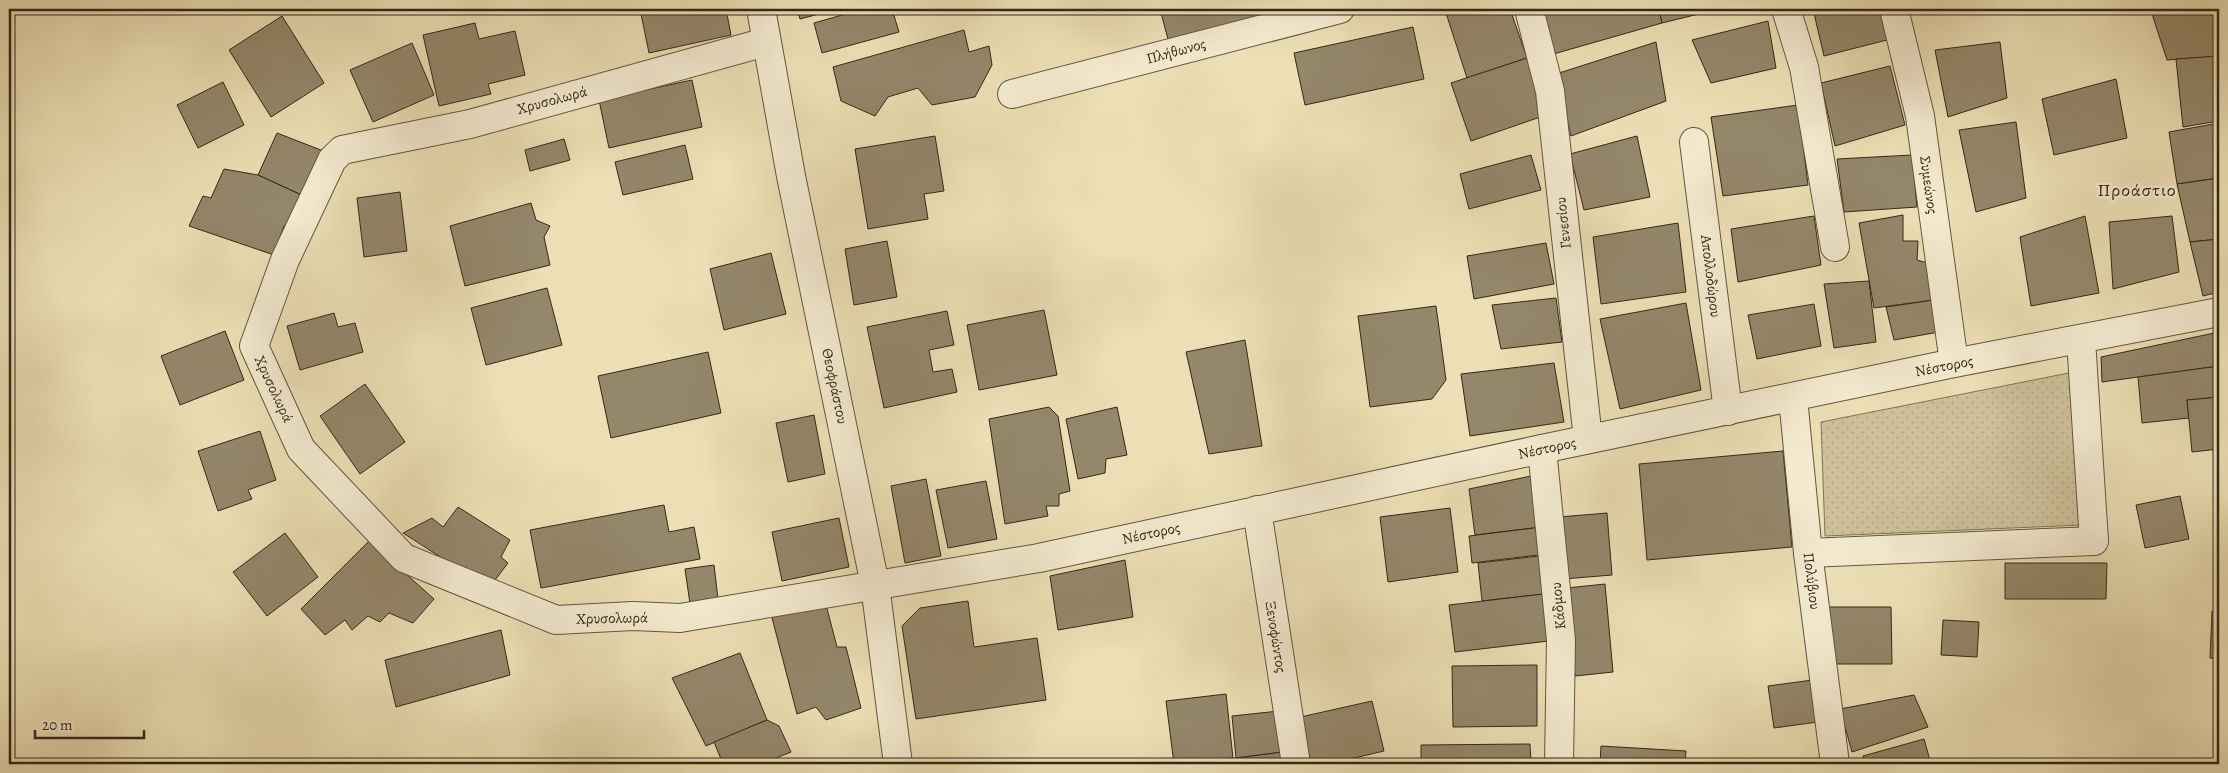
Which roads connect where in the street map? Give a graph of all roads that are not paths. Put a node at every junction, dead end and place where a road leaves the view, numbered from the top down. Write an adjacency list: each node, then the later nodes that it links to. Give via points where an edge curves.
1 (761, 9): 6 (street, Θεοφράστου)
2 (1340, 9): 7 (street, Πλήθωνος)
3 (1529, 9): 15 (street, Γενεσίου, via 1550,92)
4 (1786, 9): 9 (street, via 1804,67)
5 (1894, 9): 12 (street, Συμεώνος, via 1920,116)
6 (766, 42): 19 (street, Θεοφράστου); 19 (street, Χρυσολωρά, via 470,124 342,150 332,160 305,214 254,346 301,449 404,558 556,620 633,616 680,618)
7 (1012, 94)
8 (1694, 142): 14 (street, Απολλοδώρου)
9 (1835, 247)
10 (2219, 312): 11 (street, Νέστορος)
11 (2081, 340): 12 (street, Νέστορος); 18 (street, via 2094,541)
12 (1954, 363): 13 (street, Νέστορος)
13 (1793, 398): 14 (street, Νέστορος); 18 (street, Πολύβιου)
14 (1728, 411): 15 (street, Νέστορος)
15 (1588, 440): 16 (street, Νέστορος)
16 (1542, 449): 17 (street, Νέστορος); 22 (street, Κάδμου, via 1561,640)
17 (1257, 510): 19 (street, Νέστορος, via 1039,558); 21 (street, Ξενοφώντος)
18 (1808, 553): 23 (street, Πολύβιου)
19 (875, 585): 20 (street, Θεοφράστου)
20 (898, 764)
21 (1296, 764)
22 (1559, 764)
23 (1836, 764)

